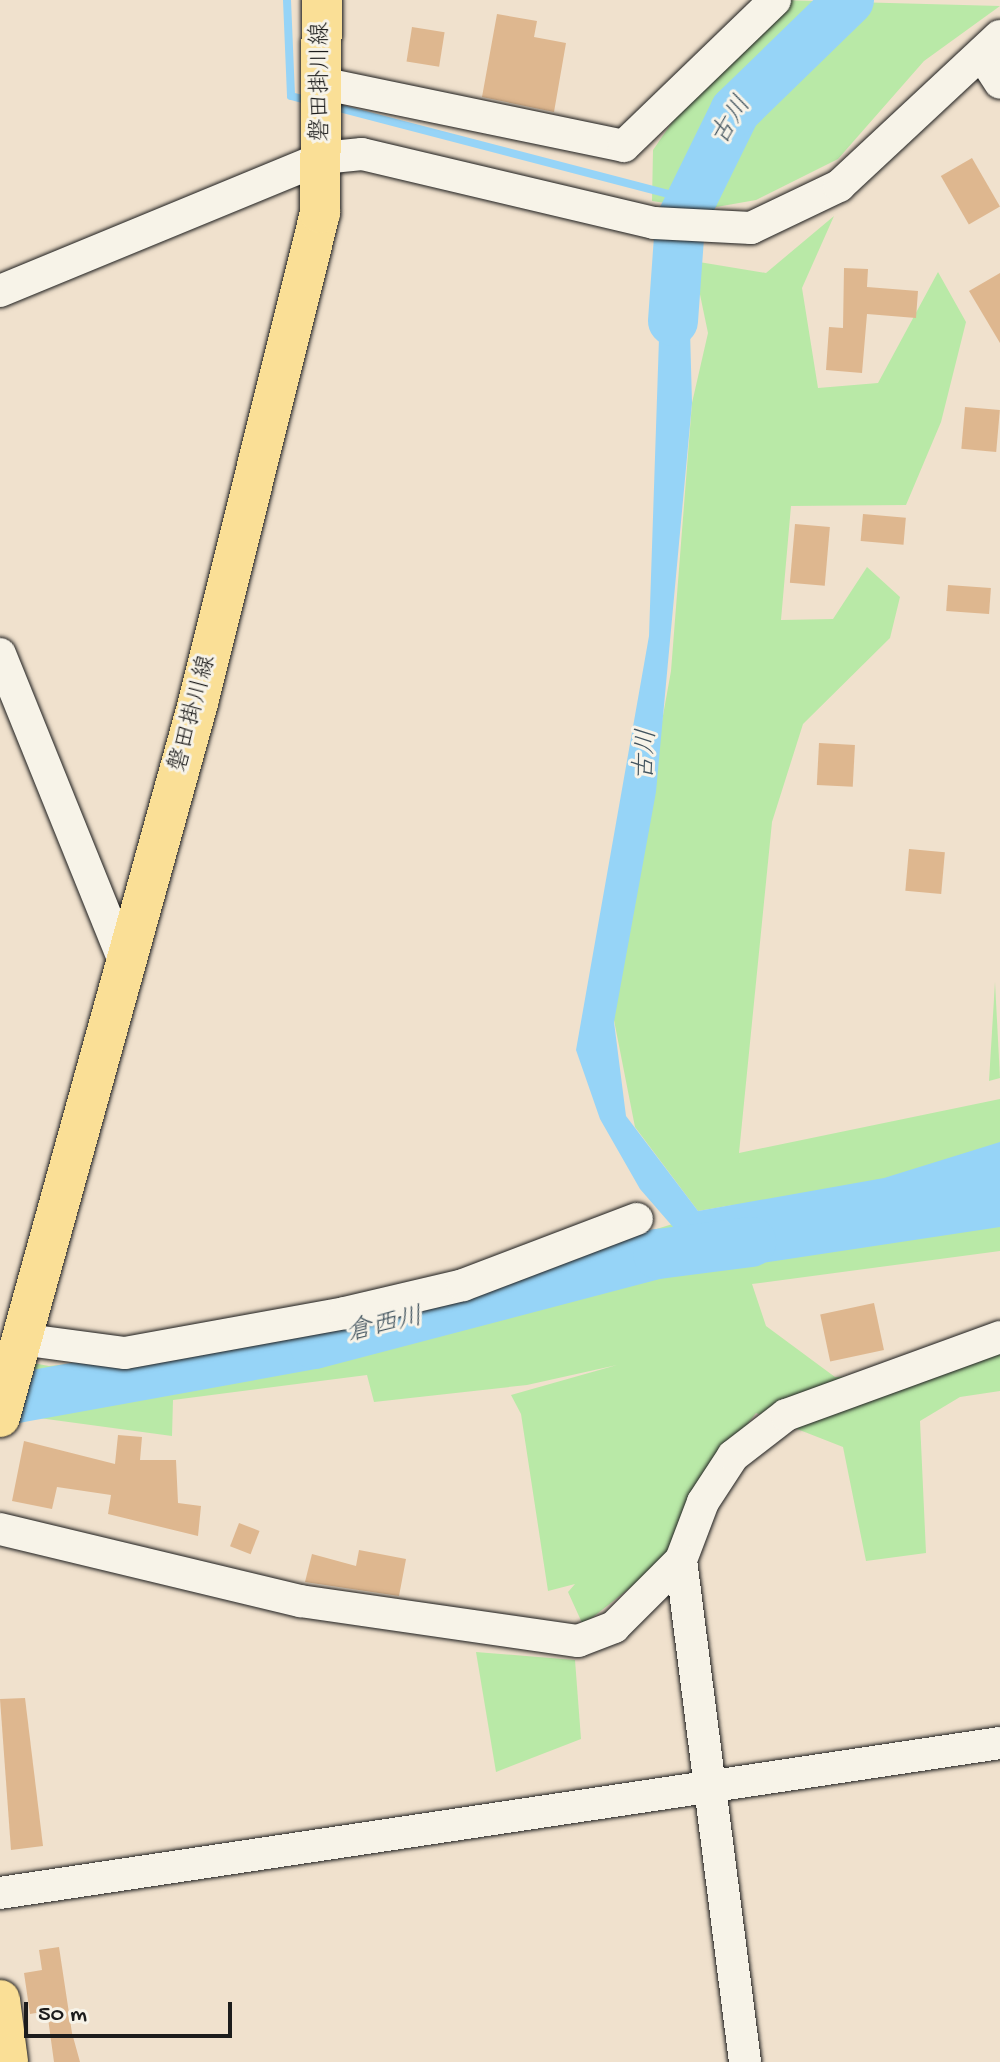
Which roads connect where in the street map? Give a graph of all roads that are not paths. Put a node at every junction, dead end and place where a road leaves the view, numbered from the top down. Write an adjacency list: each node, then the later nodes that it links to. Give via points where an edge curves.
1 (322, 0): 5 (main road, 磐田掛川線)
2 (775, 0): 5 (street, via 624,146)
3 (991, 45): 4 (street); 6 (street, via 839,186 751,228 707,230 654,223 362,154)
4 (1000, 83)
5 (325, 84): 6 (main road, 磐田掛川線)
6 (322, 158): 7 (street); 9 (main road, 磐田掛川線, via 320,213 267,433)
7 (0, 291)
8 (0, 654): 9 (street)
9 (125, 963): 12 (main road, 磐田掛川線)
10 (637, 1219): 12 (street, via 463,1285 345,1313 125,1353)
11 (1000, 1337): 15 (street, via 786,1415 733,1456 703,1502)
12 (20, 1339): 13 (main road, 磐田掛川線)
13 (0, 1417)
14 (0, 1529): 15 (street, via 300,1601 578,1641 614,1627)
15 (681, 1560): 17 (street)
16 (1000, 1743): 17 (street)
17 (709, 1783): 18 (street); 21 (street)
18 (0, 1893)
19 (0, 2000): 20 (main road)
20 (8, 2062)
21 (745, 2062)

